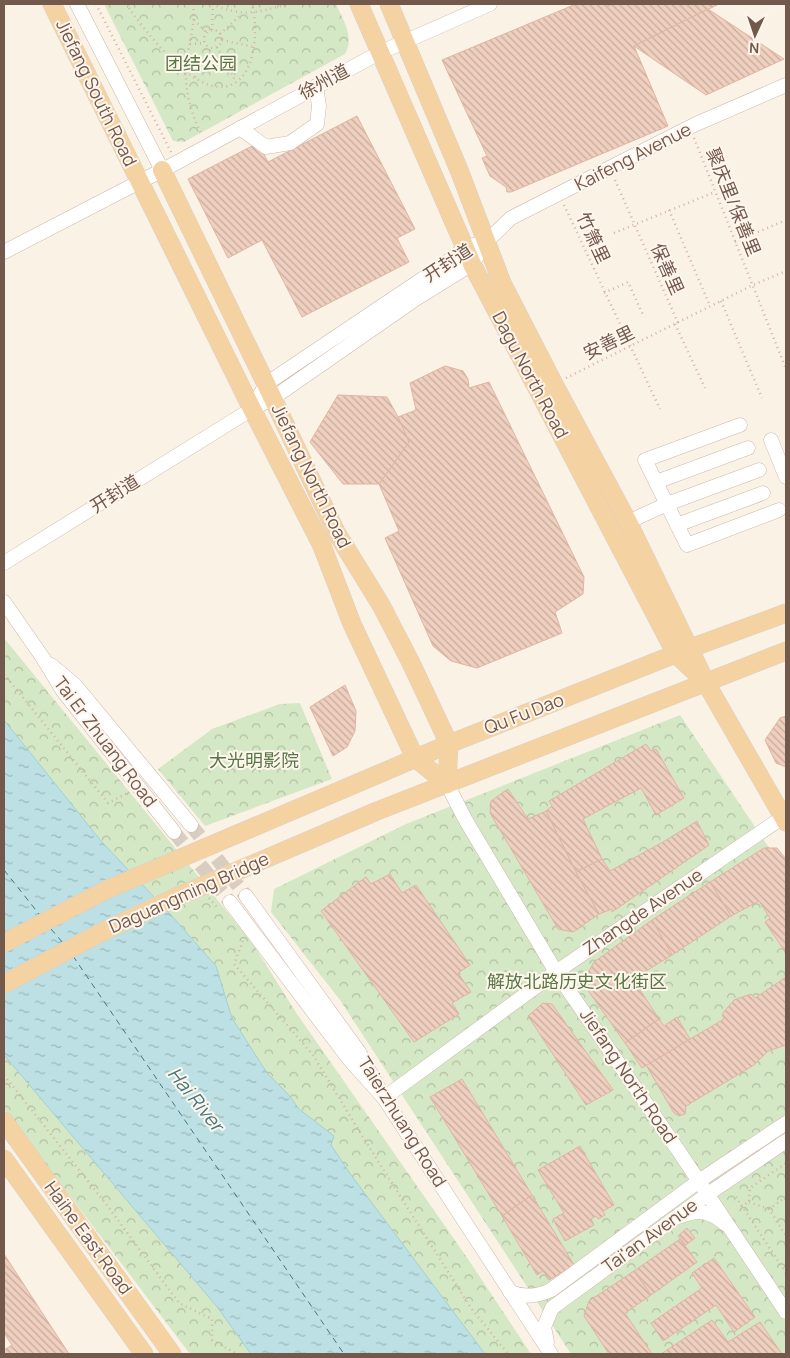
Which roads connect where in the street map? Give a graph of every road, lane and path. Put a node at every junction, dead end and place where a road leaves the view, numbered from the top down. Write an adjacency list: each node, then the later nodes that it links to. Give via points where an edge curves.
1 (52, 4): 36 (main road, Jiefang South Road)
2 (77, 4): 34 (street, Jiefang South Road)
3 (96, 4): 34 (path)
4 (126, 4): 26 (path, via 166,55)
5 (193, 4): 14 (path)
6 (213, 4): 13 (path); 15 (path)
7 (252, 4): 12 (path)
8 (288, 4): 12 (path)
9 (359, 4): 25 (main road, Dagu North Road)
10 (389, 4): 19 (main road, Dagu North Road)
11 (490, 4): 19 (street, 徐州道)
12 (254, 13): 13 (path); 23 (path)
13 (242, 14): 17 (path)
14 (193, 19): 16 (path); 21 (path)
15 (212, 30): 16 (path); 17 (path)
16 (207, 33): 20 (path)
17 (220, 34): 18 (path)
18 (222, 40): 22 (path); 23 (path)
19 (405, 41): 25 (street, 徐州道); 43 (main road, Dagu North Road)
20 (205, 43): 21 (path); 24 (path)
21 (190, 44): 26 (path)
22 (217, 47): 24 (path); 28 (path)
23 (254, 47): 28 (path, via 246,72)
24 (211, 48): 27 (path)
25 (379, 53): 30 (street, 徐州道); 45 (main road, Dagu North Road)
26 (186, 71): 27 (path); 33 (path, via 195,123)
27 (195, 77): 28 (path, via 212,86 227,87)
28 (236, 82)
29 (786, 85): 32 (street, Kaifeng Avenue)
30 (316, 86): 31 (street, 徐州道); 31 (street, via 317,124 290,143 266,148)
31 (240, 128): 33 (street, 徐州道)
32 (689, 128): 35 (street, Kaifeng Avenue); 37 (path, 聚庆里/保善里)
33 (207, 146): 34 (street, 徐州道)
34 (169, 166): 36 (street, 徐州道); 59 (main road, Jiefang North Road)
35 (610, 168): 38 (street, Kaifeng Avenue); 41 (path, 保善里)
36 (141, 181): 46 (street); 61 (main road, Jiefang North Road)
37 (715, 192): 39 (path); 44 (path, 聚庆里/保善里)
38 (559, 194): 43 (street, Kaifeng Avenue, via 511,218); 50 (path, 竹箫里)
39 (670, 210): 41 (path); 52 (path, 保善里)
40 (786, 220): 44 (path)
41 (634, 224): 42 (path); 54 (path, 保善里)
42 (614, 233)
43 (487, 241): 45 (street, 开封道); 47 (street, 开封道); 57 (main road, Dagu North Road, via 502,284)
44 (736, 242): 49 (path, 聚庆里/保善里)
45 (465, 248): 47 (main road, Dagu North Road); 59 (street, 开封道)
46 (4, 252)
47 (472, 264): 59 (street, 开封道); 77 (main road, Dagu North Road)
48 (786, 272): 49 (path, 安善里)
49 (753, 285): 51 (path, 安善里); 56 (path)
50 (604, 293): 53 (path, via 628,282); 55 (path, 竹箫里)
51 (721, 301): 52 (path, 安善里); 60 (path)
52 (710, 306): 54 (path, 安善里)
53 (642, 315)
54 (676, 323): 55 (path, 安善里); 58 (path)
55 (630, 346): 57 (path, 安善里); 62 (path, 竹箫里)
56 (786, 370)
57 (554, 384): 72 (main road, Dagu North Road)
58 (705, 388)
59 (269, 391): 61 (street, 开封道); 82 (main road, Jiefang North Road, via 336,532 412,663)
60 (762, 398)
61 (252, 409): 74 (street, 开封道); 83 (main road, Jiefang North Road, via 322,546 352,624)
62 (660, 409)
63 (740, 425): 68 (street, via 645,460)
64 (771, 440): 67 (street)
65 (748, 448): 68 (street)
66 (759, 470): 70 (street)
67 (786, 477)
68 (656, 482): 70 (street)
69 (763, 493): 73 (street)
70 (667, 504): 72 (street); 73 (street)
71 (779, 510): 73 (street, via 687,545)
72 (628, 522): 77 (main road, Dagu North Road)
73 (677, 525)
74 (4, 564)
75 (4, 602): 79 (street, Tai Er Zhuang Road)
76 (786, 613): 77 (main road, Qu Fu Dao)
77 (682, 651): 81 (main road, Dagu North Road); 82 (main road, Qu Fu Dao)
78 (786, 651): 81 (main road, Qu Fu Dao)
79 (43, 658): 89 (street, via 75,685); 90 (street, Tai Er Zhuang Road, via 63,691)
80 (4, 674): 86 (path, via 108,803 126,794)
81 (706, 683): 85 (main road, Qu Fu Dao); 88 (main road, Dagu North Road)
82 (449, 744): 83 (main road, Qu Fu Dao); 85 (main road, Jiefang North Road)
83 (415, 758): 84 (main road, Qu Fu Dao); 85 (main road, Jiefang North Road)
84 (360, 782): 94 (main road, Daguangming Bridge, bridge, via 108,889)
85 (447, 784): 87 (main road, Qu Fu Dao); 95 (street, Jiefang North Road, via 464,819)
86 (131, 800)
87 (377, 811): 96 (main road, Daguangming Bridge, bridge, via 174,898)
88 (785, 819): 95 (street, Zhangde Avenue)
89 (190, 826)
90 (174, 832)
91 (246, 896): 98 (street, Taierzhuang Road, via 359,1052)
92 (230, 902): 98 (street, via 349,1059)
93 (244, 939): 121 (path, via 234,964 313,1055 472,1308)
94 (4, 943)
95 (556, 972): 98 (street, Zhangde Avenue); 104 (street, Jiefang North Road)
96 (4, 984)
97 (4, 1075): 120 (path, via 179,1303 212,1319 212,1340)
98 (384, 1098): 115 (street, Taierzhuang Road)
99 (4, 1121): 119 (main road, Haihe East Road)
100 (786, 1123): 104 (street, Tai'an Avenue)
101 (786, 1142): 105 (street, Tai'an Avenue)
102 (4, 1159): 118 (main road, Haihe East Road)
103 (786, 1164): 108 (path, via 750,1188)
104 (699, 1181): 105 (street, Jiefang North Road); 115 (street, Tai'an Avenue, via 551,1290 520,1296)
105 (708, 1194): 111 (street, Tai'an Avenue); 112 (street, Jiefang North Road)
106 (786, 1197): 110 (path)
107 (736, 1198): 109 (path)
108 (749, 1202): 109 (path); 110 (path)
109 (741, 1206): 114 (path)
110 (769, 1209): 113 (path)
111 (672, 1220): 112 (street, via 689,1213 703,1212 717,1218); 117 (street, Tai'an Avenue, via 552,1308 544,1327)
112 (733, 1232): 116 (street, Jiefang North Road)
113 (786, 1236)
114 (786, 1273)
115 (510, 1292): 117 (street, Taierzhuang Road)
116 (786, 1312)
117 (550, 1352)
118 (144, 1354)
119 (172, 1354)
120 (236, 1354)
121 (508, 1354)

